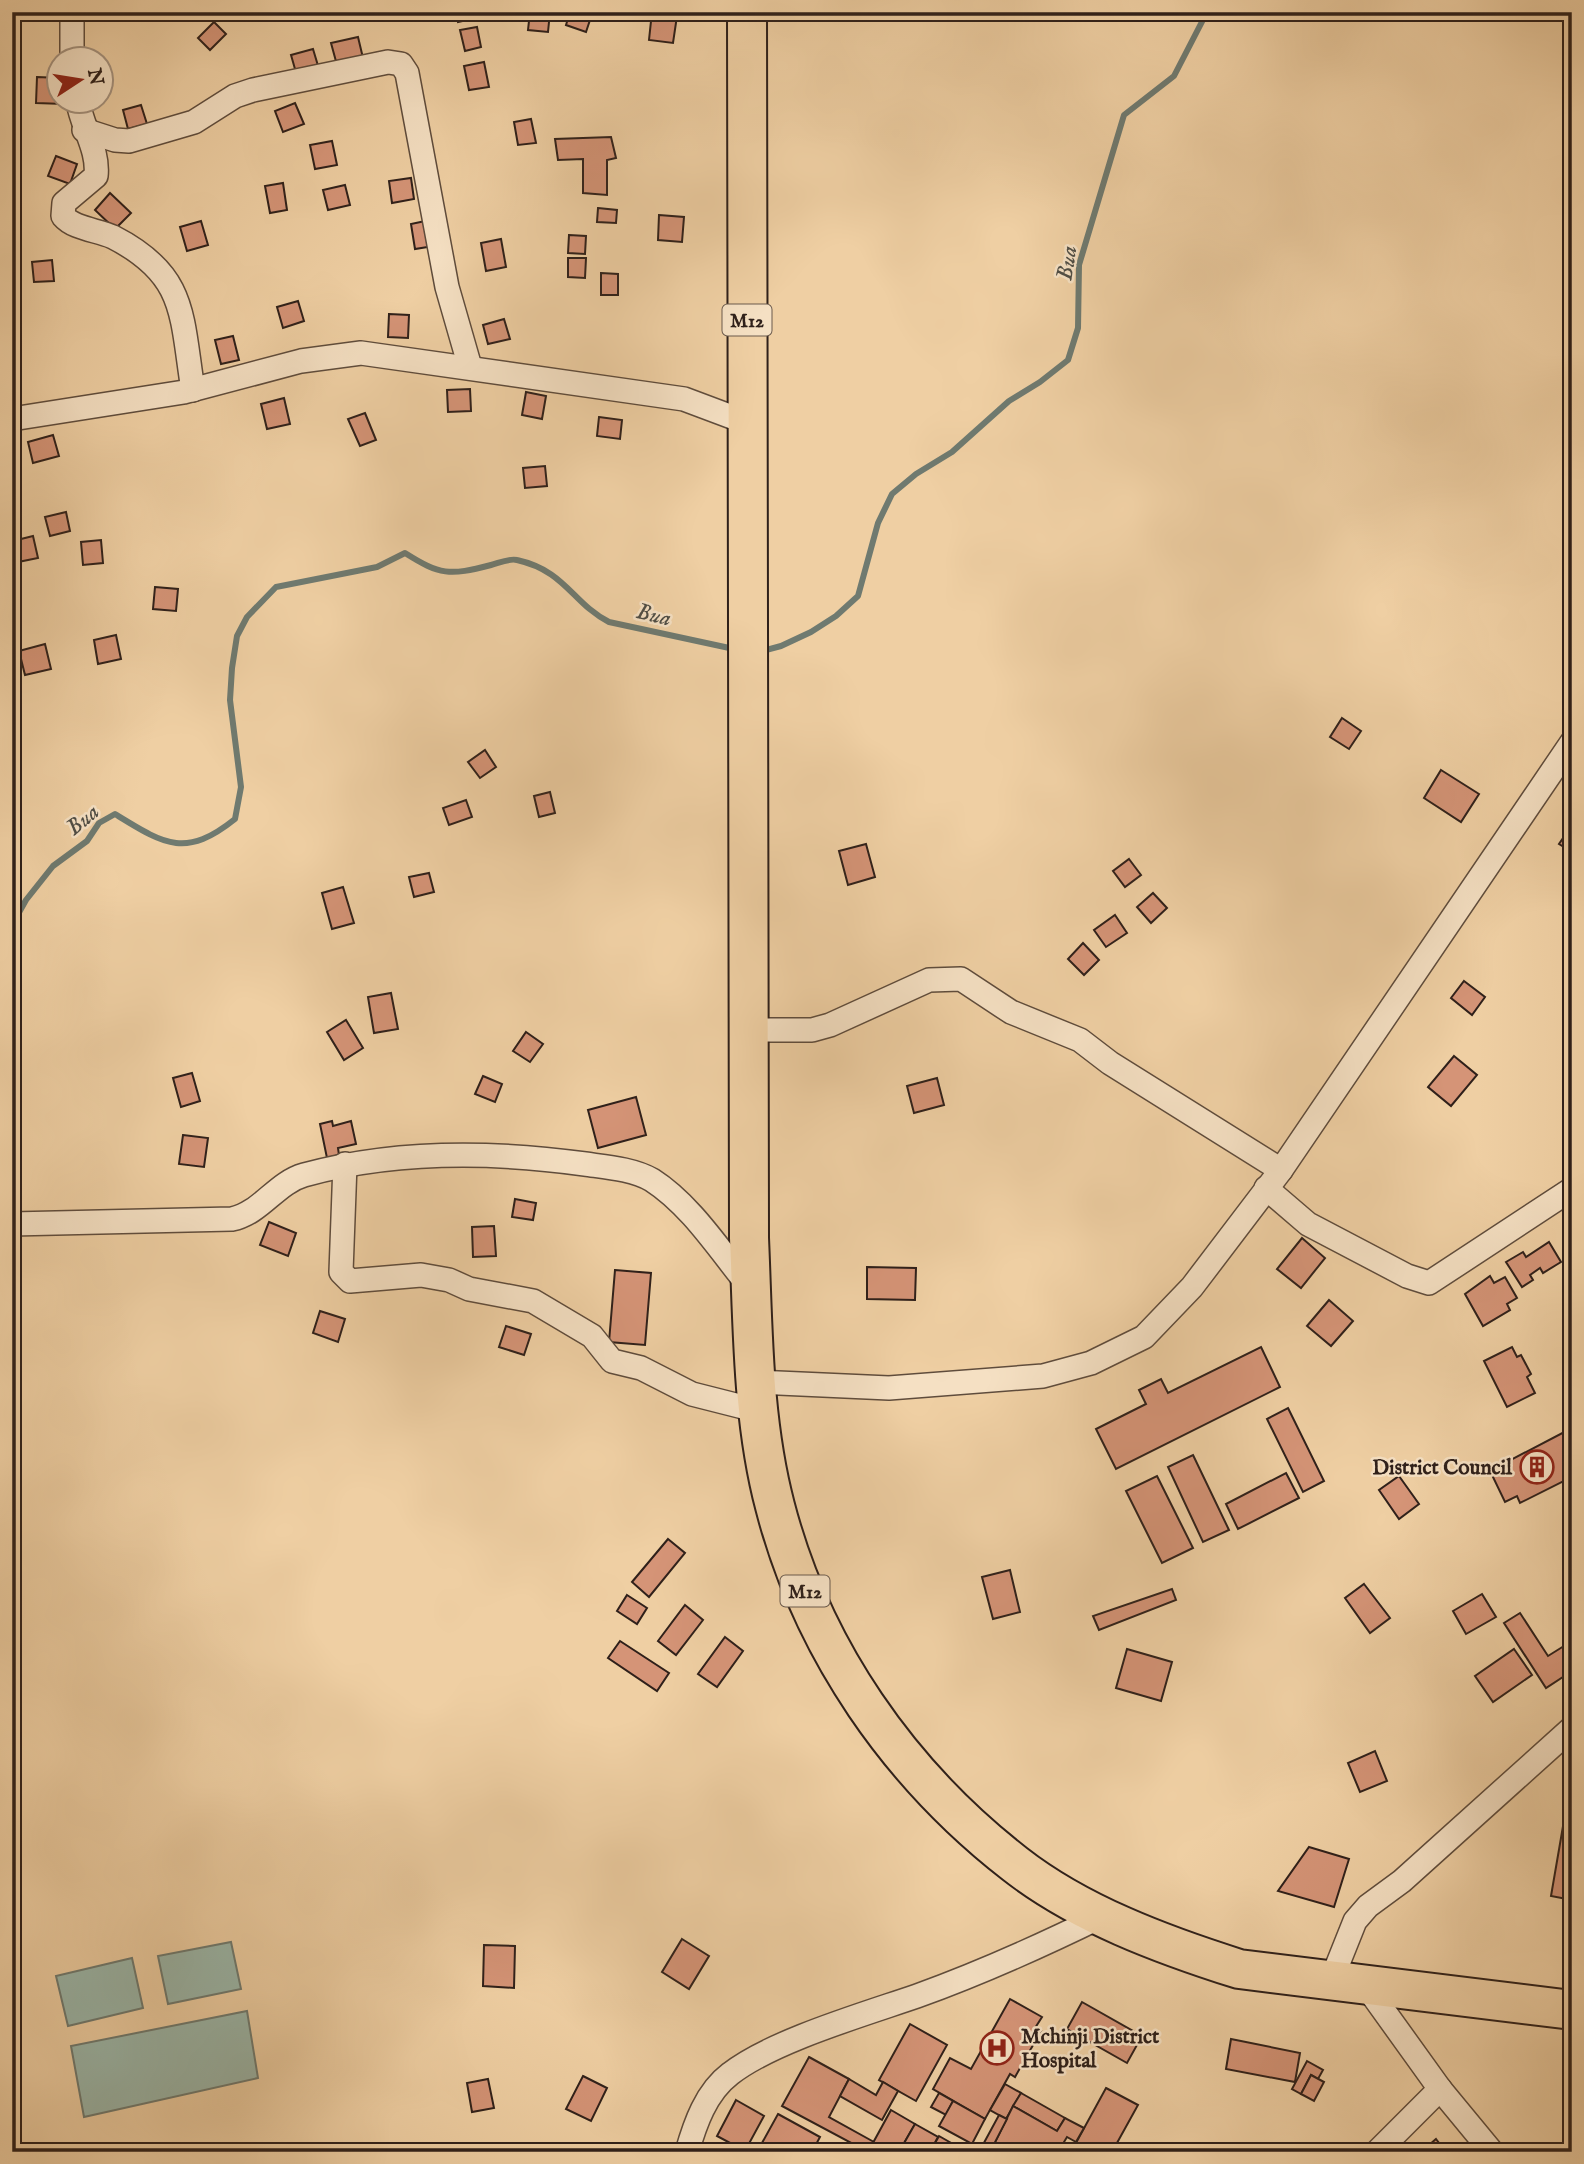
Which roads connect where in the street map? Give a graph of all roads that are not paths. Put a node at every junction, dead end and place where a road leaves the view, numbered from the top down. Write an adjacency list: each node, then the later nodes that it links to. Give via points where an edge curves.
1 (72, 12): 3 (street)
2 (740, 14): 9 (highway, M12)
3 (72, 46)
4 (82, 116): 5 (street)
5 (85, 130): 6 (street, via 129,141 194,122 253,90 388,62 401,64 419,129 447,287); 7 (street, via 93,148 96,176 64,203 63,216 138,251 166,276 180,309)
6 (470, 367): 7 (street, via 382,354 331,356); 9 (street, via 684,399)
7 (193, 390): 8 (street)
8 (12, 419)
9 (748, 423): 11 (highway, M12)
10 (1572, 742): 13 (street)
11 (749, 1030): 13 (street, via 811,1030 929,980 961,979 1011,1012 1080,1040); 17 (highway, M12)
12 (345, 1164): 16 (street, via 299,1176 247,1216 232,1219); 17 (street, via 391,1157 540,1158 612,1168 650,1179 681,1205); 18 (street, via 341,1272 345,1279 421,1275 533,1301 592,1336 612,1361 640,1368 692,1394)
13 (1281, 1170): 14 (street)
14 (1266, 1188): 15 (street, via 1308,1224 1406,1276 1429,1283); 18 (street, via 1192,1287 1144,1337 1091,1363 1043,1376)
15 (1572, 1189)
16 (12, 1224)
17 (751, 1288): 18 (highway, M12)
18 (757, 1397): 20 (highway, M12, via 775,1506 794,1565 848,1679 878,1726 919,1776 1016,1865)
19 (1572, 1728): 21 (street, via 1402,1881 1368,1906 1355,1921)
20 (1104, 1915): 21 (highway, M12, via 1191,1954 1240,1969); 24 (street, via 1028,1952 778,2047 729,2074 697,2117)
21 (1348, 1983): 22 (highway, M12); 23 (street)
22 (1572, 2010)
23 (1440, 2089): 25 (street); 26 (street)
24 (687, 2152)
25 (1377, 2152)
26 (1492, 2152)

